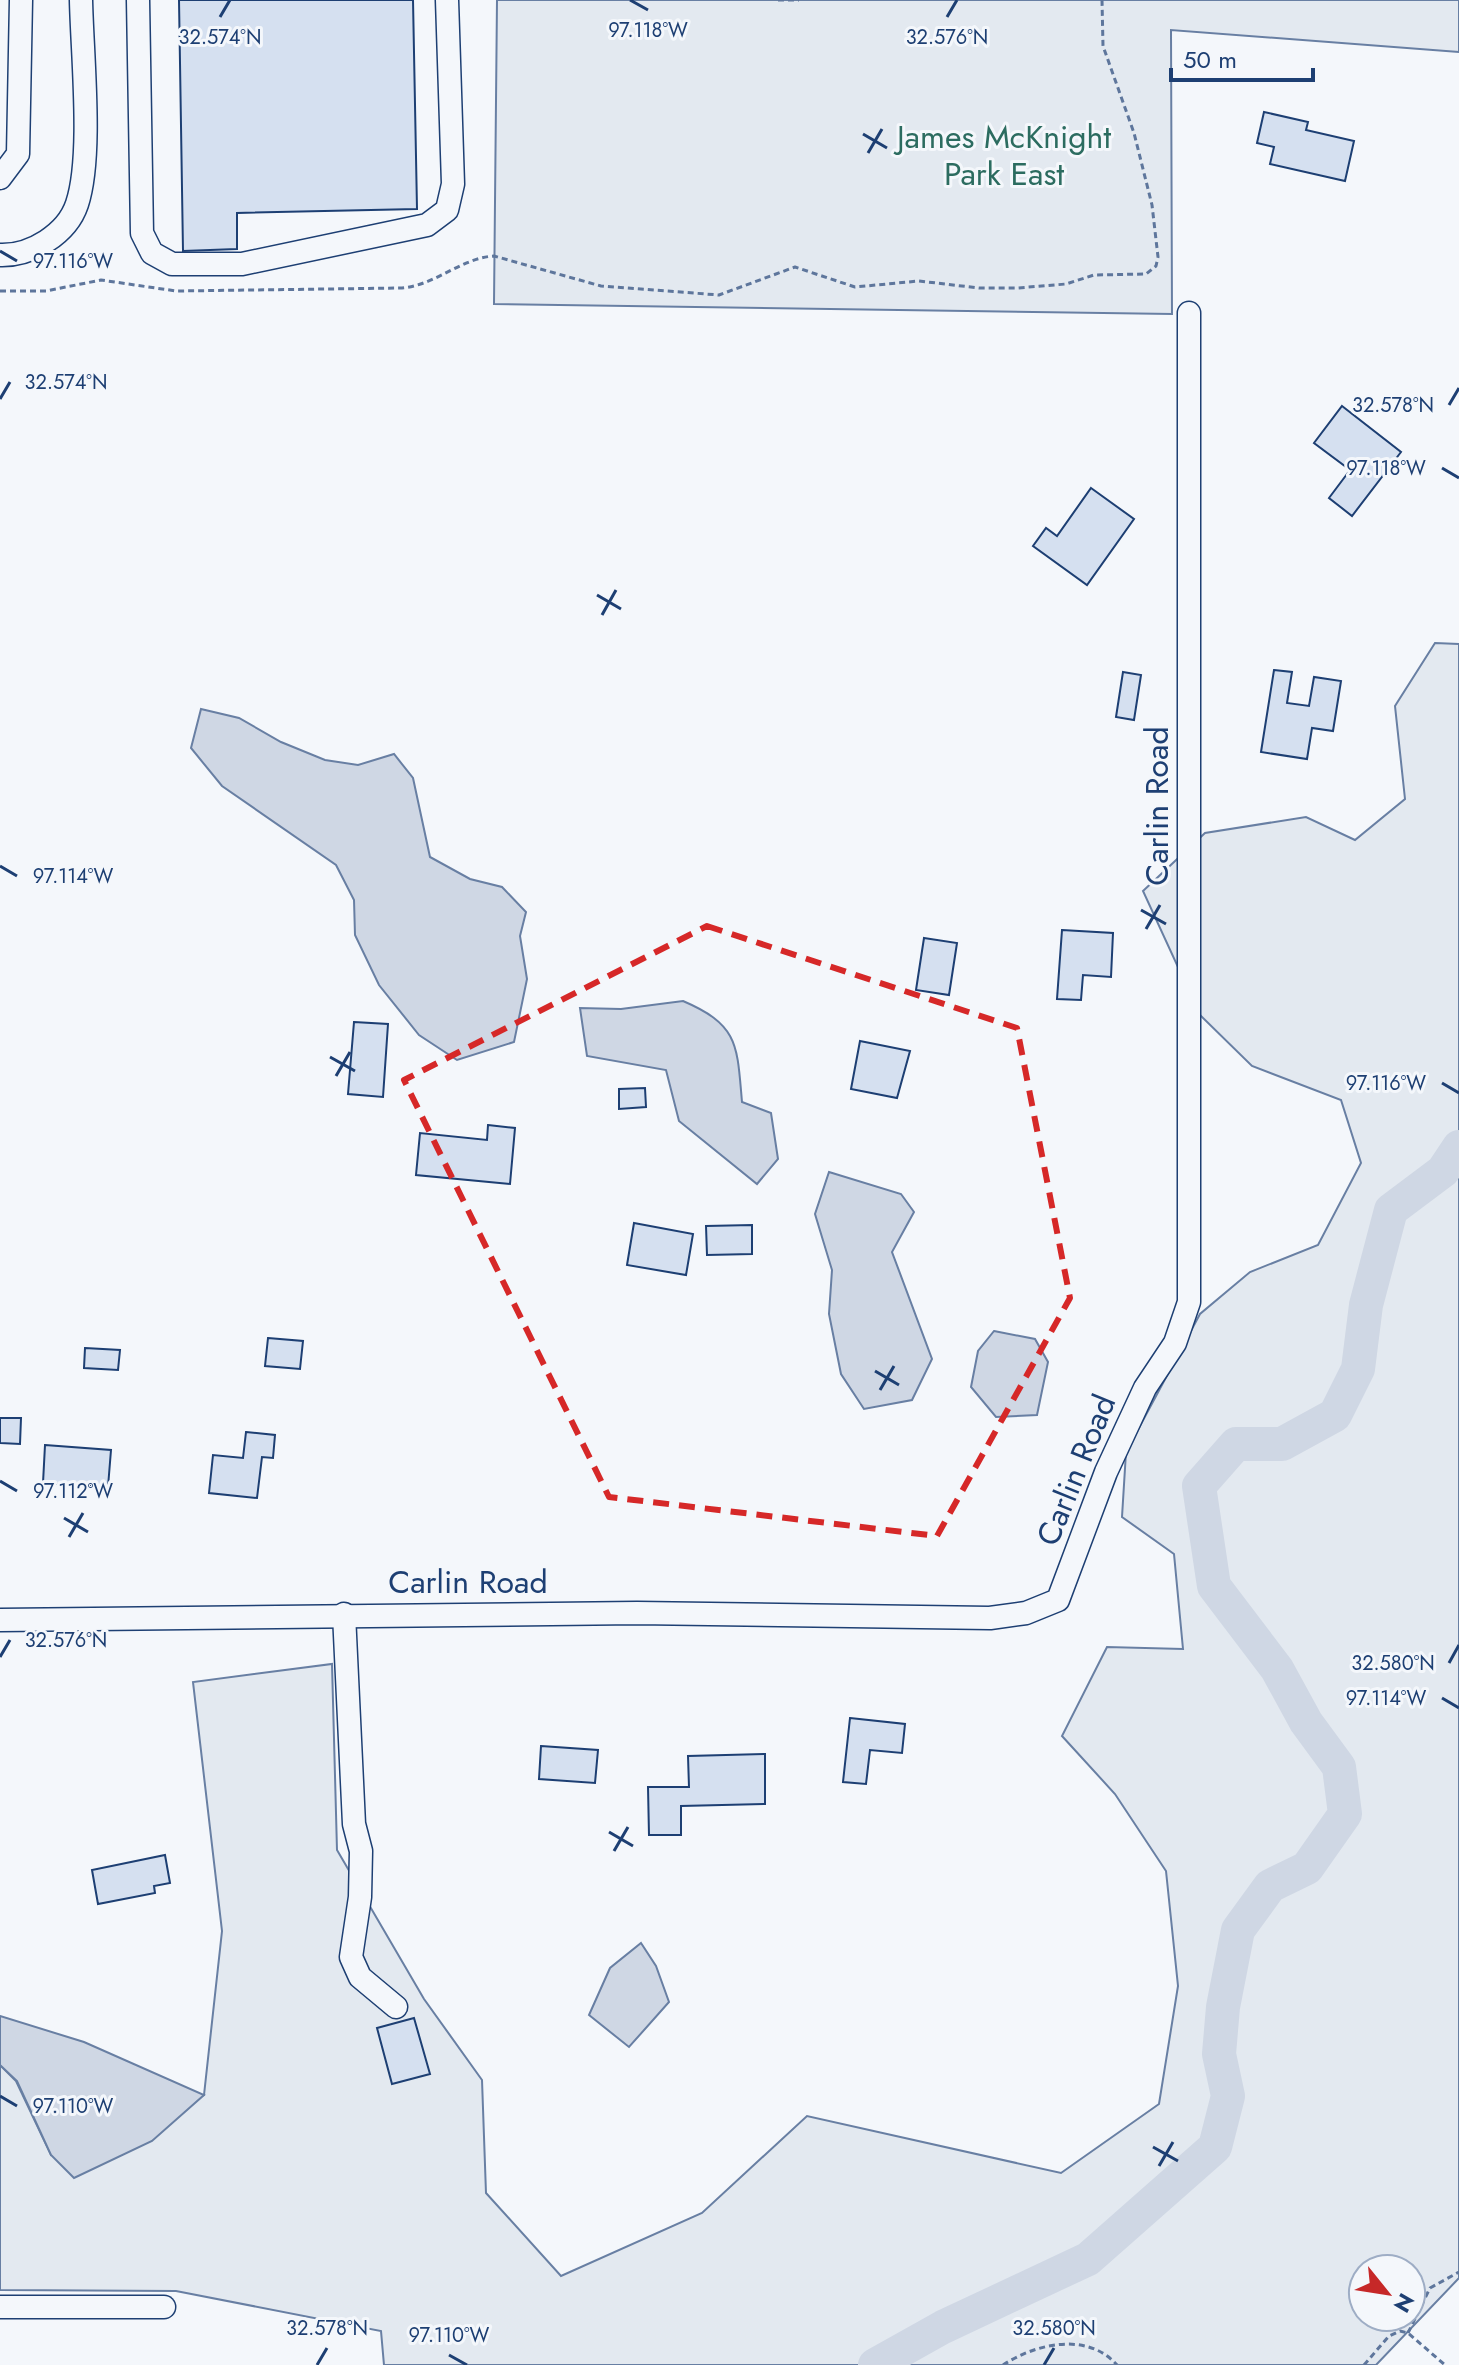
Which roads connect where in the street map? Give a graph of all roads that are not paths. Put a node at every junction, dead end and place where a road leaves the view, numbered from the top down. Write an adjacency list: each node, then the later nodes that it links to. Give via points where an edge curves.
1 (21, 0): 5 (street, via 18,154)
2 (81, 0): 6 (street, via 84,174 76,207 51,240)
3 (138, 0): 4 (street, via 142,233 152,253 172,264 242,264 427,225 447,210 453,184)
4 (447, 0)
5 (0, 178)
6 (0, 255)
7 (1189, 313): 8 (street, Carlin Road, via 1189,1302 1175,1343 1145,1388 1106,1472 1058,1600 1026,1613 990,1618)
8 (344, 1614): 9 (street, Carlin Road); 10 (street, via 354,1824 361,1851 351,1957 360,1977)
9 (0, 1620)
10 (396, 2007)
11 (0, 2307): 12 (street)
12 (164, 2307)

